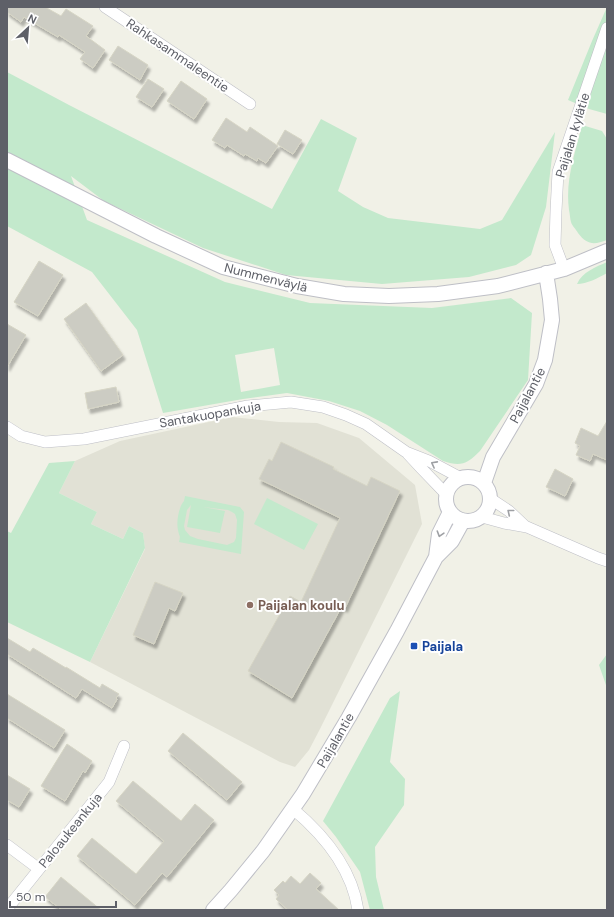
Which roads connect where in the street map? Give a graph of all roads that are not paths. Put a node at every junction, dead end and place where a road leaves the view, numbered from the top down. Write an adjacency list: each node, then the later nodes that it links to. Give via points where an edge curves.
1 (105, 7): 3 (street, Rahkasammaleentie)
2 (607, 28): 6 (street, Paijalan kylätie, via 558,172 555,245)
3 (250, 104)
4 (7, 160): 7 (street, Nummenväylä, via 156,236 224,267 297,286 344,294 438,294 498,286)
5 (607, 250): 6 (street)
6 (564, 269): 7 (street)
7 (546, 273): 10 (street, Paijalantie, via 552,320 545,360 536,384)
8 (7, 427): 9 (street, Santakuopankuja, via 21,436 45,442 84,439 248,406 291,402 323,407 346,415 366,424)
9 (406, 452): 11 (street, Santakuopankuja, one-way to 9); 13 (street, Santakuopankuja)
10 (493, 457): 11 (street, Paijalantie); 12 (street, Paijalantie)
11 (465, 477): 12 (street); 13 (street, via 454,482)
12 (484, 483): 14 (street)
13 (446, 494): 15 (street)
14 (491, 499): 16 (street, via 487,512); 18 (street, one-way to 14)
15 (450, 512): 17 (street); 19 (street, Paijalantie, one-way to 19, via 439,534)
16 (482, 517): 17 (street, via 470,522); 18 (street)
17 (463, 521): 19 (street, Paijalantie, via 452,541)
18 (527, 527): 20 (street)
19 (436, 558): 22 (street, Paijalantie, via 352,710)
20 (607, 561)
21 (124, 746): 24 (street, Paloaukeankuja, via 109,782)
22 (293, 809): 26 (street, Paijalantie, via 263,851); 27 (street, via 312,826 336,856 351,883)
23 (7, 845): 24 (street)
24 (39, 869): 25 (street, Paloaukeankuja)
25 (7, 909)
26 (213, 910)
27 (358, 910)

